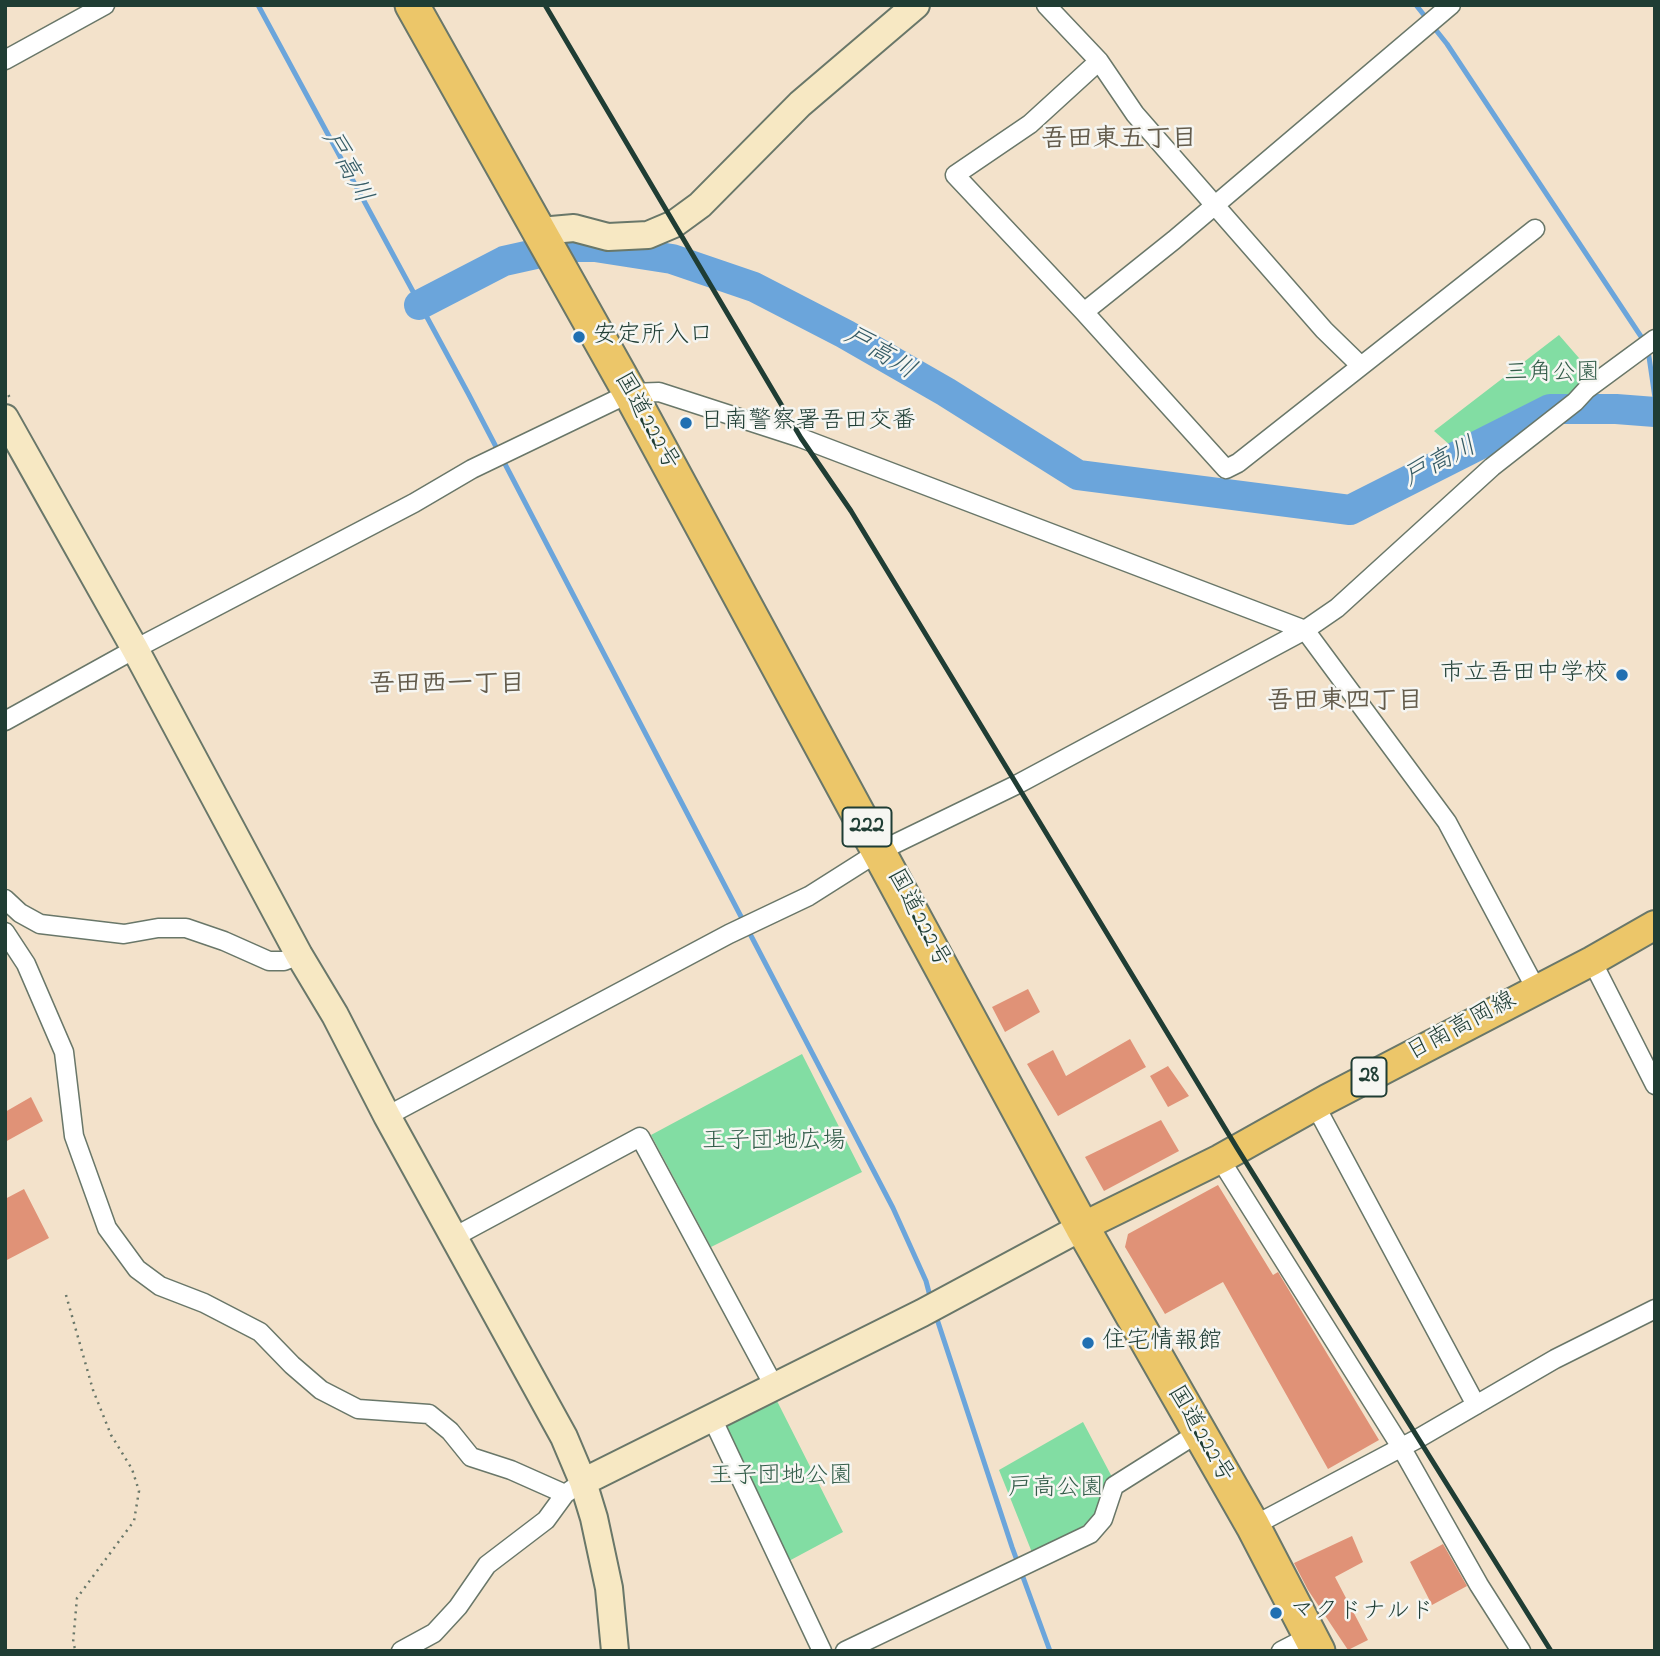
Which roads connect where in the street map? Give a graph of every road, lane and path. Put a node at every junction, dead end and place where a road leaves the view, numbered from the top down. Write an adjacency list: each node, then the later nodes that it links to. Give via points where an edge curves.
1 (105, 5): 6 (street)
2 (412, 5): 11 (highway, 国道222号 / 222)
3 (916, 5): 11 (street, via 800,104 700,205 674,224 648,235 608,237 574,228)
4 (1046, 5): 8 (street)
5 (1451, 5): 9 (street)
6 (74, 12): 7 (street)
7 (5, 60)
8 (1100, 61): 9 (street, via 1135,114); 12 (street, via 1030,124 955,176)
9 (1214, 205): 12 (street); 14 (street)
10 (1535, 229): 14 (street)
11 (540, 231): 15 (highway, 国道222号 / 222)
12 (1084, 312): 14 (street, via 1226,470)
13 (1655, 339): 17 (street, via 1492,467 1337,608)
14 (1361, 366)
15 (630, 393): 17 (street, via 659,392 801,438); 18 (street, via 472,469); 20 (highway, 国道222号 / 222)
16 (5, 418): 18 (street)
17 (1305, 631): 20 (street, via 1018,784); 26 (street, via 1447,822)
18 (135, 649): 19 (street); 24 (street)
19 (5, 721)
20 (880, 851): 29 (street, via 809,896); 31 (highway, 国道222号 / 222)
21 (5, 900): 24 (street, via 40,924 124,934 186,928 269,961)
22 (1655, 925): 25 (main road, 日南高岡線 / 28)
23 (5, 932): 40 (street, via 26,964 64,1052 74,1136 107,1228 137,1269 160,1286 260,1332 321,1390 358,1409 429,1414 471,1457)
24 (299, 955): 29 (street)
25 (1592, 961): 26 (main road, 日南高岡線 / 28); 27 (street)
26 (1536, 989): 28 (main road, 日南高岡線 / 28)
27 (1655, 1085)
28 (1315, 1105): 30 (main road, 日南高岡線 / 28); 36 (street)
29 (387, 1116): 32 (street)
30 (1220, 1159): 31 (main road, 日南高岡線 / 28); 39 (street)
31 (1082, 1227): 35 (street); 38 (highway, 国道222号 / 222)
32 (454, 1237): 35 (street, via 640,1137); 40 (street, via 564,1437)
33 (66, 1294): 43 (path, via 93,1390 139,1491 134,1521 77,1598)
34 (1655, 1309): 36 (street)
35 (774, 1386): 37 (street)
36 (1476, 1405): 39 (street)
37 (712, 1418): 40 (street); 46 (street)
38 (1198, 1433): 41 (highway, 国道222号 / 222); 47 (street, via 1114,1486 1103,1519 1090,1534)
39 (1401, 1447): 41 (street); 49 (street)
40 (574, 1488): 44 (street, via 545,1520 487,1565 434,1633); 45 (street, via 594,1518 609,1588)
41 (1252, 1526): 42 (highway, 国道222号 / 222)
42 (1314, 1644): 48 (street)
43 (76, 1651)
44 (401, 1651)
45 (615, 1651)
46 (822, 1651)
47 (845, 1651)
48 (1281, 1651)
49 (1521, 1651)

